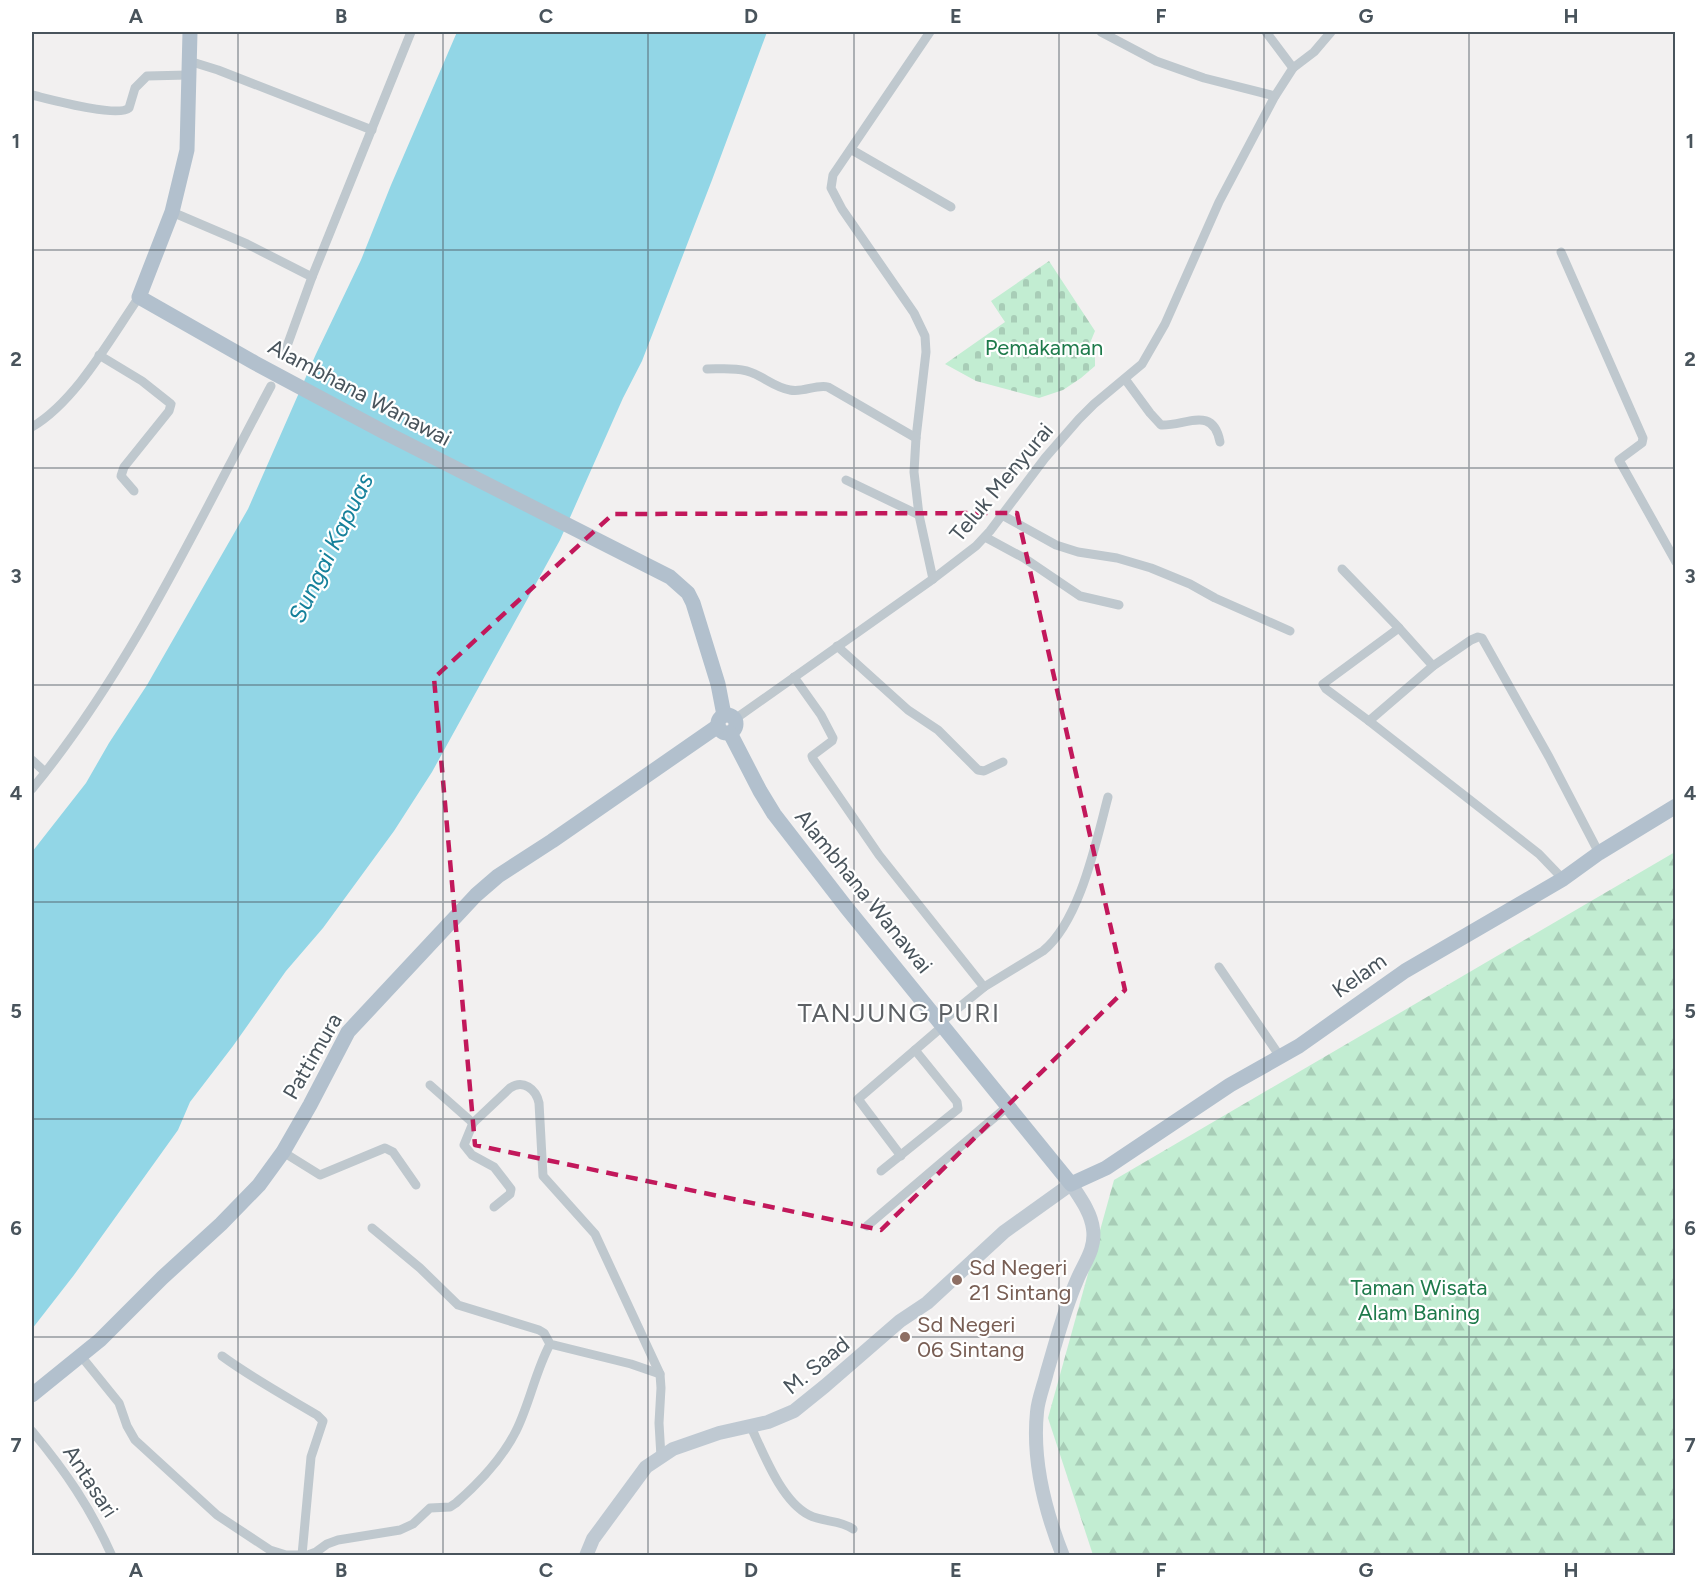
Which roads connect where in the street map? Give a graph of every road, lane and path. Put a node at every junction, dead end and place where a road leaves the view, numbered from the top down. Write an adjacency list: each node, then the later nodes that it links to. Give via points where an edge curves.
1 (190, 32): 7 (main road)
2 (411, 32): 11 (street)
3 (930, 32): 12 (street)
4 (1101, 32): 10 (street, via 1156,61)
5 (1266, 32): 8 (street)
6 (1331, 32): 8 (street, Teluk Menyurai)
7 (189, 68): 9 (street, via 147,76 135,88 129,108 121,112); 11 (street, via 218,70); 14 (main road, via 187,150)
8 (1293, 68): 10 (street, Teluk Menyurai)
9 (32, 95)
10 (1275, 96): 21 (street, Teluk Menyurai, via 1219,202 1155,343 1142,364)
11 (372, 130): 16 (street)
12 (852, 150): 13 (street); 24 (street, via 833,175 831,188 926,336)
13 (951, 207)
14 (172, 212): 16 (street); 17 (main road)
15 (1561, 252): 31 (street, via 1643,438 1642,443 1619,460)
16 (312, 277): 19 (street)
17 (139, 297): 18 (street); 41 (main road, Alambhana Wanawai, via 384,432 670,577 693,603)
18 (99, 355): 23 (street, via 57,408); 27 (street, via 171,404 123,466 122,476)
19 (283, 357)
20 (707, 369): 24 (street, via 753,372 787,390 828,387)
21 (1125, 379): 25 (street, via 1161,425 1206,420 1218,431); 29 (street, Teluk Menyurai, via 1079,419)
22 (271, 386): 44 (street, via 135,641 96,704)
23 (32, 427)
24 (916, 438): 28 (street, via 914,478)
25 (1220, 442)
26 (846, 480): 28 (street)
27 (134, 491)
28 (919, 515): 33 (street)
29 (1002, 515): 30 (street, Teluk Menyurai); 36 (street, via 1056,545 1151,568)
30 (985, 537): 33 (street, Teluk Menyurai); 34 (street, via 1080,596)
31 (1676, 562)
32 (1342, 569): 35 (street)
33 (933, 579): 37 (street, Teluk Menyurai)
34 (1119, 605)
35 (1399, 628): 38 (street); 40 (street, via 1323,684)
36 (1290, 631)
37 (837, 646): 39 (street, Teluk Menyurai); 43 (street, via 908,710 938,730 978,770)
38 (1433, 666): 40 (street); 48 (street, via 1478,637 1486,642)
39 (794, 677): 41 (street, Teluk Menyurai); 51 (street, via 833,738 813,759 879,855)
40 (1369, 721): 49 (street, via 1539,855)
41 (727, 723): 52 (main road, Alambhana Wanawai, via 774,814); 58 (main road, Pattimura, via 498,876 476,895 348,1032)
42 (32, 760): 44 (street)
43 (1003, 762)
44 (45, 772): 45 (street)
45 (32, 789)
46 (1108, 797): 51 (street, via 1078,897 1061,930 1043,951)
47 (1676, 806): 48 (main road, Kelam)
48 (1599, 853): 49 (main road, Kelam)
49 (1563, 879): 54 (main road, Kelam, via 1405,971)
50 (1219, 967): 54 (street)
51 (984, 987): 52 (street)
52 (942, 1024): 53 (street); 56 (main road, Alambhana Wanawai)
53 (915, 1050): 59 (street, via 858,1099); 59 (street, via 959,1106)
54 (1281, 1058): 61 (main road, Kelam, via 1230,1085 1106,1168)
55 (429, 1085): 57 (street)
56 (1008, 1106): 61 (main road, Alambhana Wanawai); 64 (street)
57 (473, 1123): 63 (street, via 465,1148 494,1167 512,1191); 69 (street, via 516,1084 525,1085 535,1094 539,1104 543,1176 595,1234)
58 (283, 1152): 62 (street, via 320,1175 385,1148 393,1152); 67 (main road, Pattimura, via 237,1208)
59 (901, 1156): 60 (street)
60 (881, 1171)
61 (1071, 1184): 71 (street, M. Saad, via 1019,1220 927,1303 900,1321 794,1411); 78 (street, Alambhana Wanawai, via 1089,1213 1092,1249 1059,1330 1037,1410 1036,1431 1040,1479)
62 (416, 1185)
63 (494, 1207)
64 (867, 1226)
65 (372, 1228): 66 (street, via 455,1303 539,1330)
66 (550, 1344): 69 (street); 76 (street, via 515,1433 494,1463 456,1503 430,1508 400,1530 338,1540)
67 (81, 1356): 70 (main road, Pattimura); 76 (street, via 119,1403 135,1440 193,1493 231,1525 270,1550)
68 (222, 1356): 76 (street, via 323,1421 312,1451)
69 (660, 1374): 73 (street)
70 (32, 1395)
71 (750, 1425): 73 (street, M. Saad, via 673,1449); 74 (street, via 793,1503 806,1514)
72 (32, 1431): 75 (street, Antasari, via 80,1494)
73 (661, 1457): 77 (street, M. Saad, via 646,1467 622,1498 593,1539)
74 (853, 1529)
75 (112, 1556)
76 (302, 1556)
77 (586, 1556)
78 (1063, 1556)

